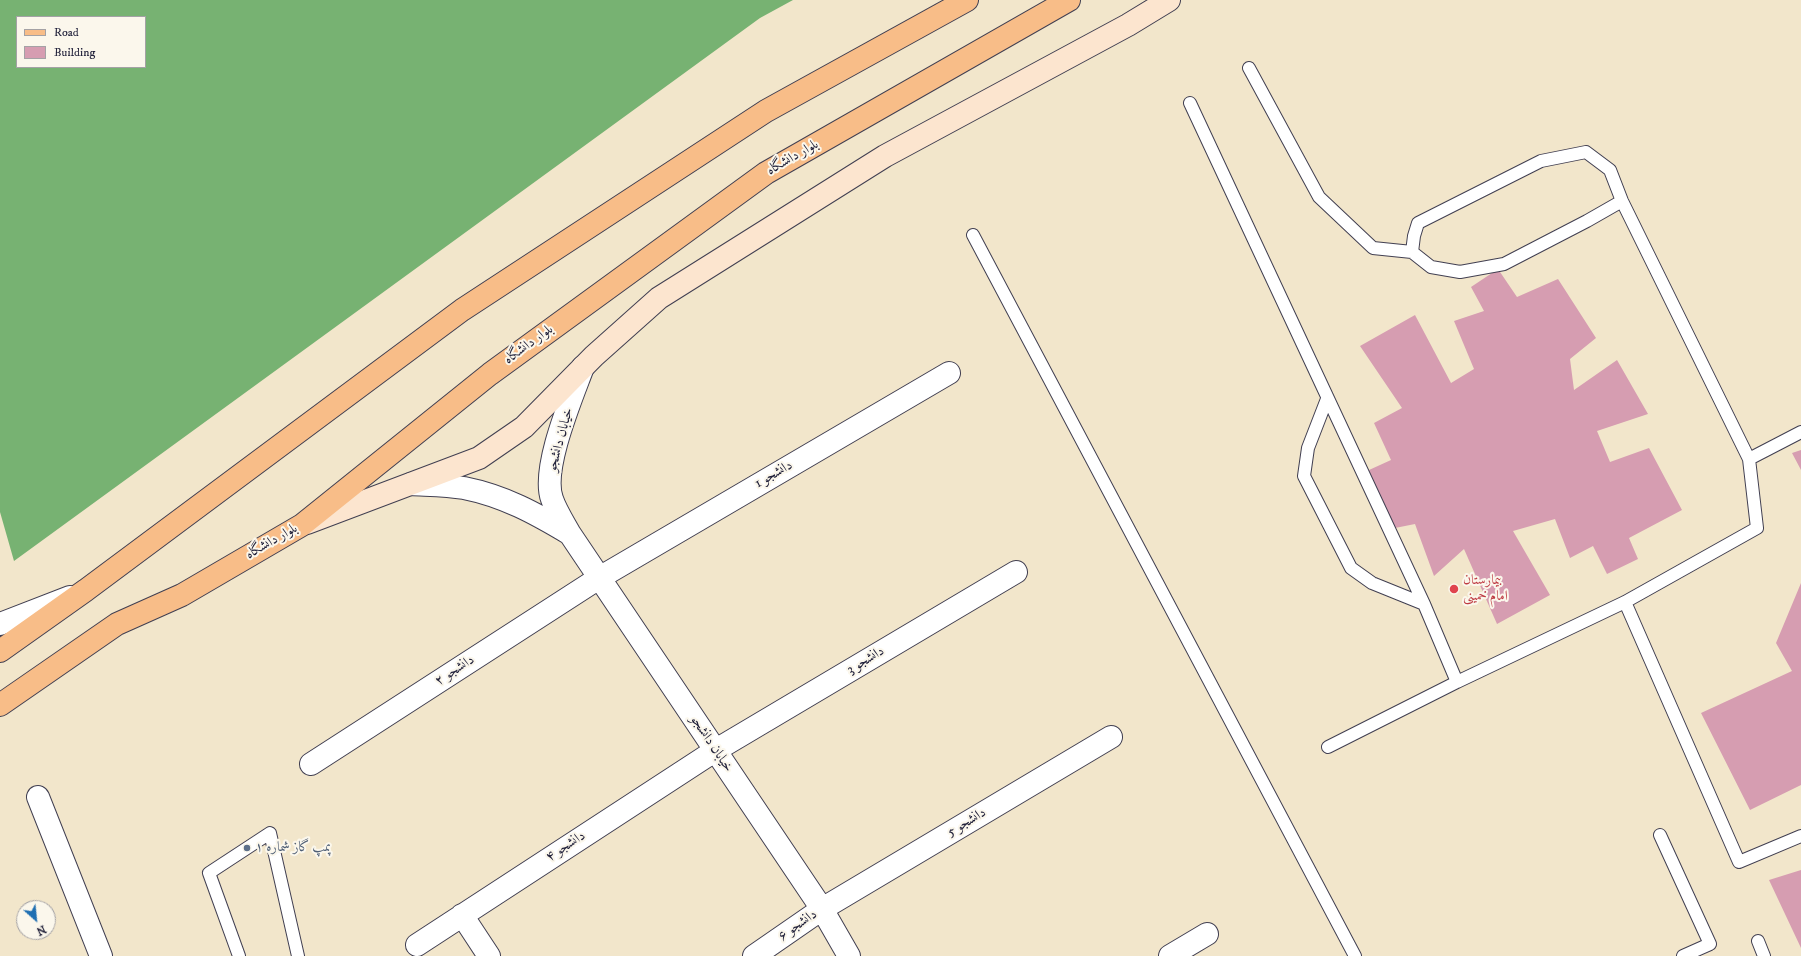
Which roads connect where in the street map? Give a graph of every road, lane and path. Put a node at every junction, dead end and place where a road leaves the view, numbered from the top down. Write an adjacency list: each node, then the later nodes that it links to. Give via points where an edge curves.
1 (967, 0): 19 (main road, via 766,111 462,310)
2 (1069, 0): 15 (main road, بلوار دانشگاه, via 766,173 490,374)
3 (1169, 0): 9 (main road, via 1128,25 885,156 659,298)
4 (1249, 68): 8 (lane, via 1319,197 1373,248)
5 (1190, 103): 11 (lane)
6 (1622, 201): 8 (lane, via 1504,264 1460,272 1431,267); 8 (lane, via 1610,170 1586,152 1541,161 1418,223); 13 (lane)
7 (973, 235): 45 (lane)
8 (1412, 252)
9 (584, 367): 14 (main road, via 524,427 480,458); 16 (street, خیابان دانشجو, via 558,437 550,470 551,498)
10 (949, 373): 18 (street, دانشجو 1)
11 (1327, 399): 21 (lane); 21 (lane, via 1308,448 1304,476 1351,568 1372,583)
12 (1801, 432): 13 (lane)
13 (1749, 459): 20 (lane, via 1757,528)
14 (411, 484): 15 (main road); 16 (street, خیابان دانشجو, via 462,488 498,497 534,512)
15 (302, 525): 25 (main road, بلوار دانشگاه, via 182,595 117,624)
16 (570, 534): 18 (street, خیابان دانشجو)
17 (1016, 572): 28 (street, دانشجو 3)
18 (600, 578): 28 (street, خیابان دانشجو); 29 (street, دانشجو ۲)
19 (86, 590): 22 (street); 23 (main road)
20 (1625, 602): 24 (lane); 32 (lane, via 1739,862)
21 (1424, 604): 24 (lane)
22 (0, 624)
23 (0, 651)
24 (1457, 682): 27 (lane)
25 (0, 705)
26 (1111, 737): 33 (street, دانشجو 5)
27 (1328, 747)
28 (716, 750): 33 (street, خیابان دانشجو); 34 (street, دانشجو ۴)
29 (311, 764)
30 (38, 797): 38 (street)
31 (1660, 835): 46 (lane, via 1710,944)
32 (1801, 836)
33 (822, 909): 42 (street, دانشجو ۶); 43 (street, خیابان دانشجو)
34 (462, 915): 37 (street, دانشجو ۴); 41 (street)
35 (1207, 934): 44 (street)
36 (1758, 941): 47 (lane)
37 (417, 945)
38 (101, 956)
39 (239, 956): 40 (lane, via 209,873 270,833)
40 (298, 956)
41 (488, 956)
42 (754, 956)
43 (849, 956)
44 (1170, 956)
45 (1355, 956)
46 (1684, 956)
47 (1764, 956)

